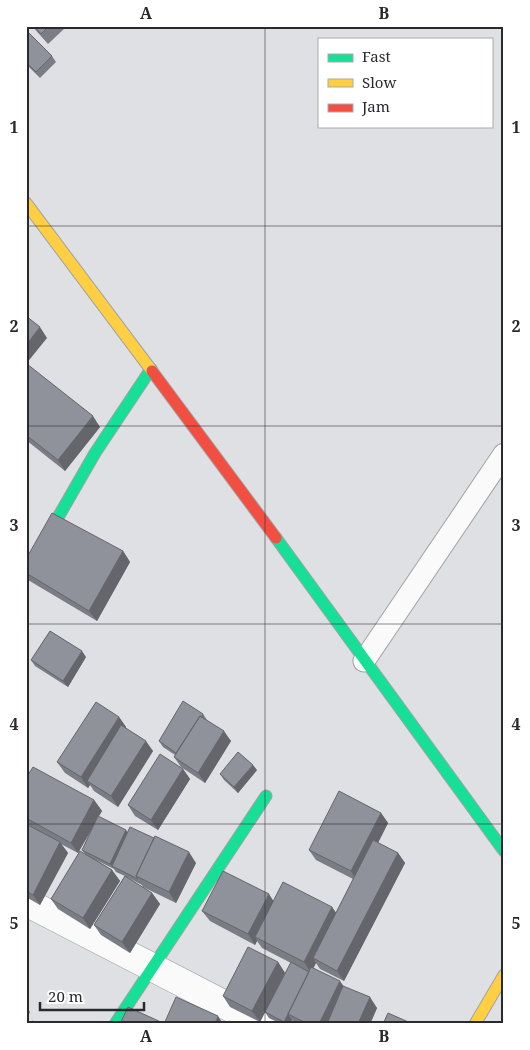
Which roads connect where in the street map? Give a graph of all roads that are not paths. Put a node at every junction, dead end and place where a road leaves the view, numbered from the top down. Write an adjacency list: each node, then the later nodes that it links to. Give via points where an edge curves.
1 (26, 203): 2 (main road)
2 (151, 369): 4 (main road, via 95,453); 5 (main road)
3 (504, 454): 5 (lane)
4 (26, 573)
5 (364, 661): 7 (main road)
6 (266, 796): 9 (main road)
7 (504, 851)
8 (26, 902): 9 (street)
9 (153, 968): 11 (main road); 12 (street)
10 (504, 975): 13 (main road)
11 (116, 1024)
12 (262, 1024)
13 (475, 1024)

